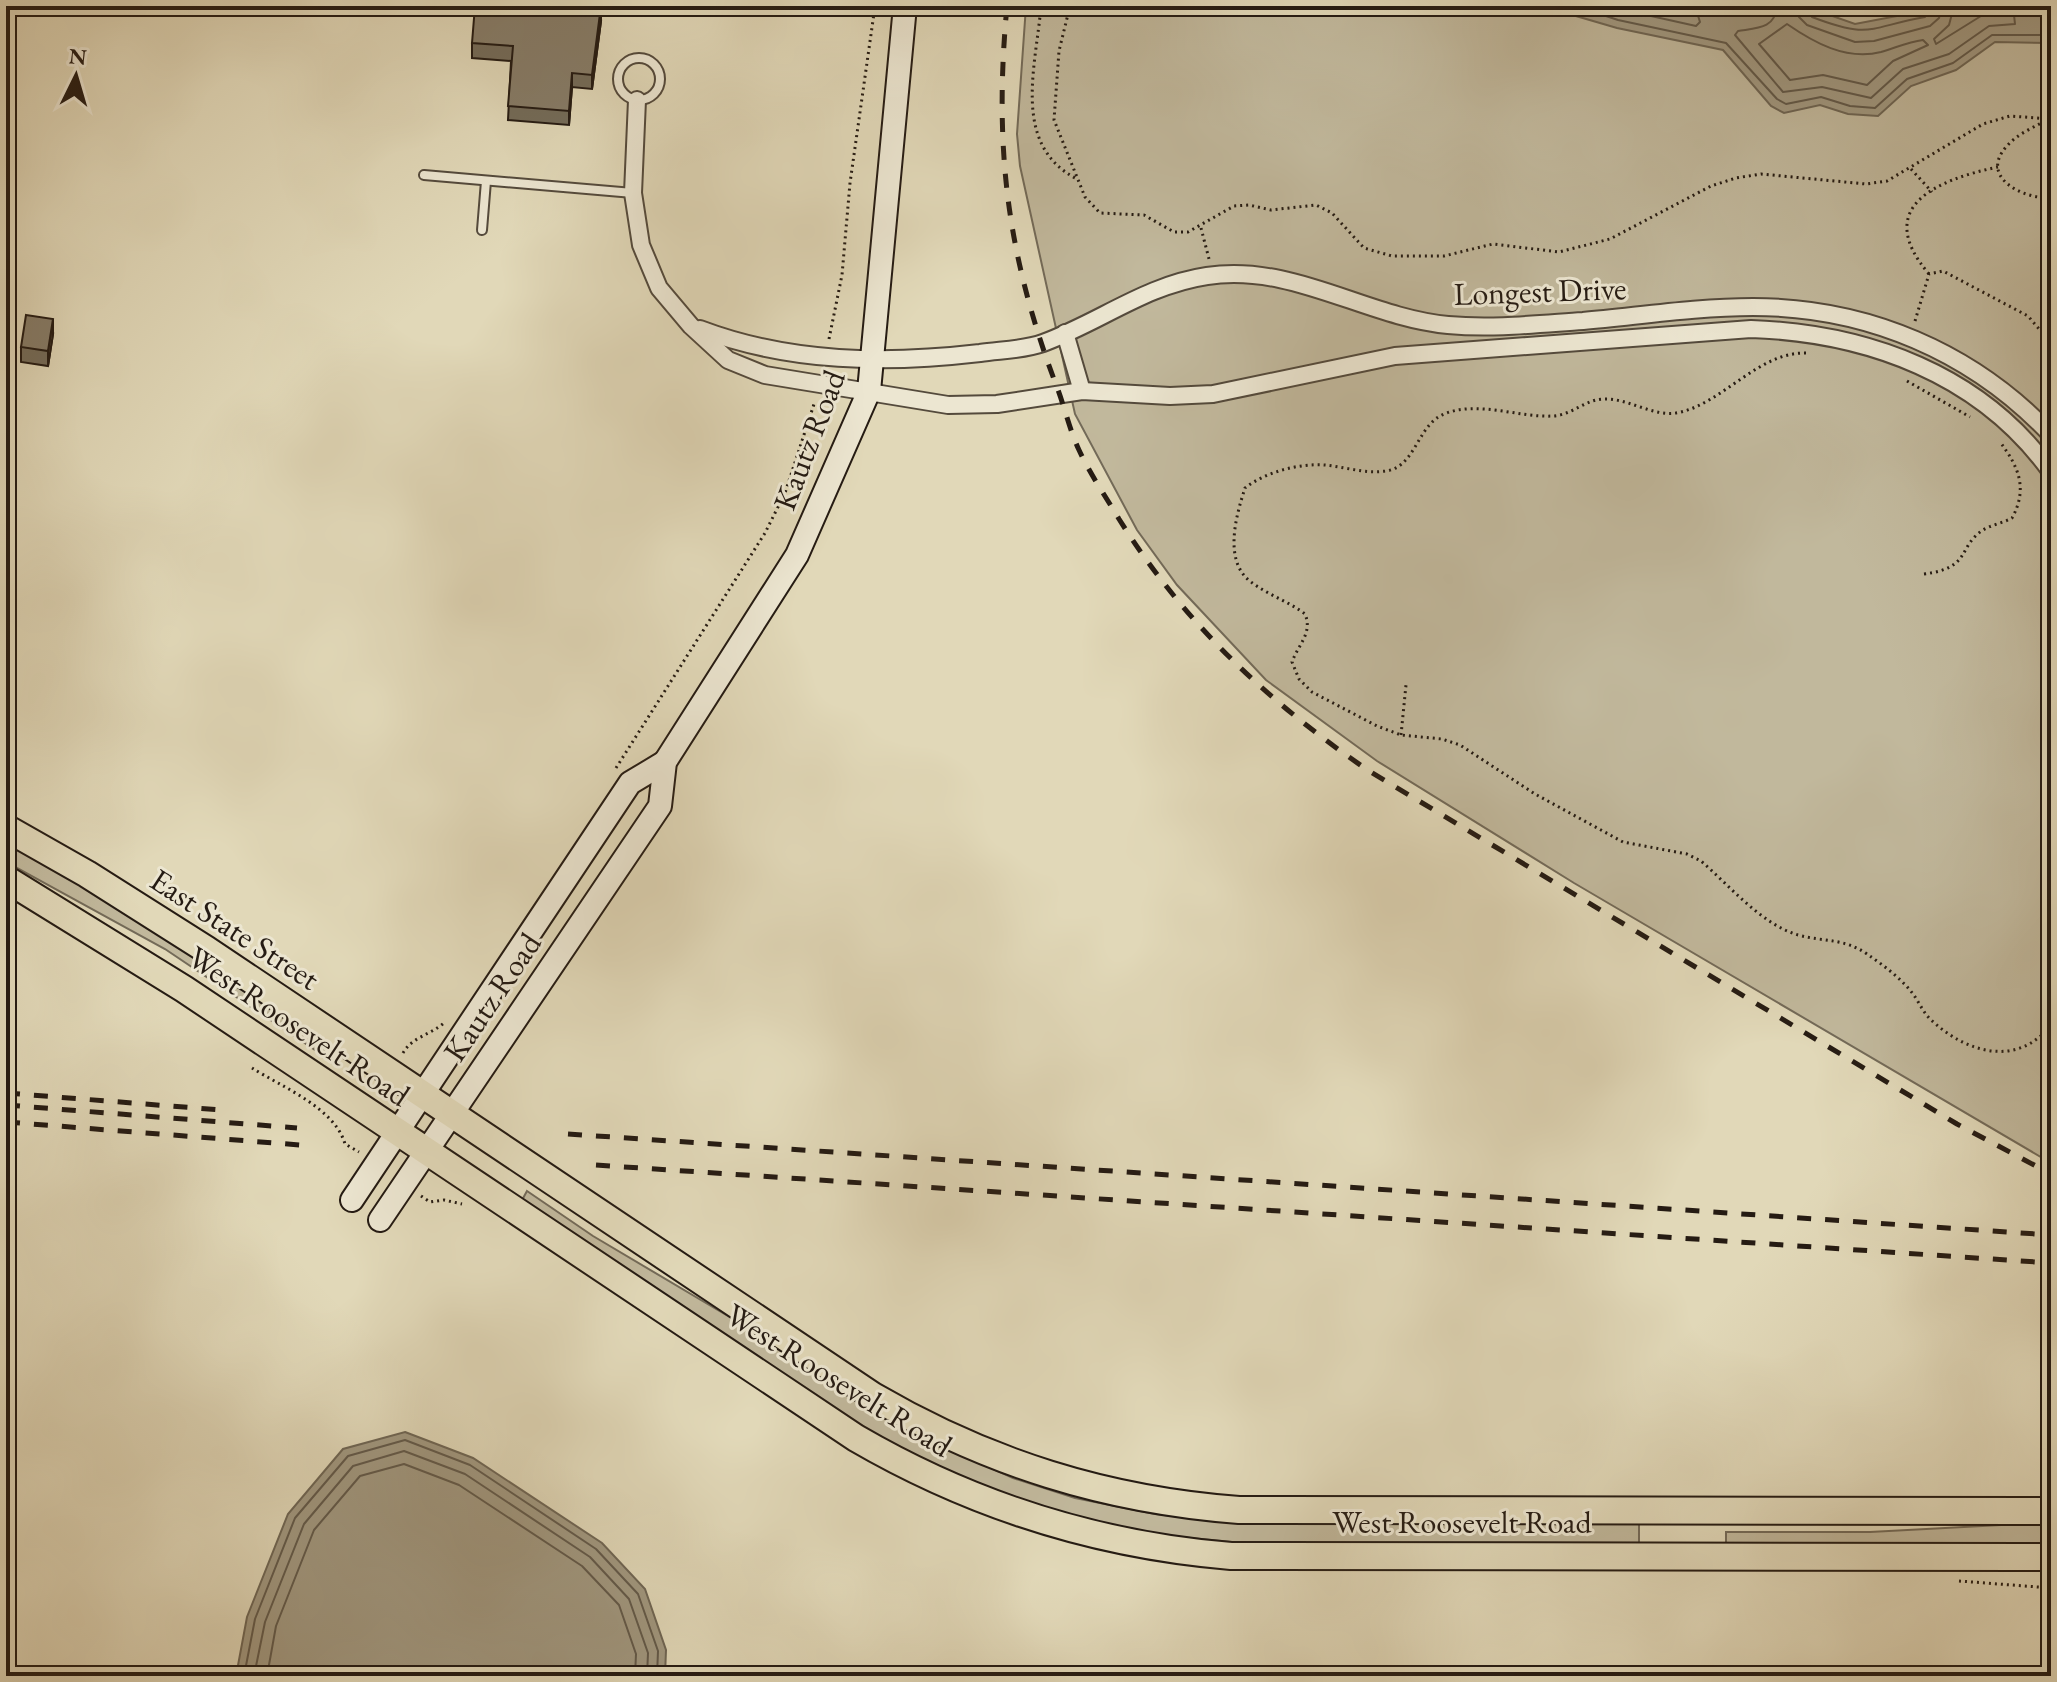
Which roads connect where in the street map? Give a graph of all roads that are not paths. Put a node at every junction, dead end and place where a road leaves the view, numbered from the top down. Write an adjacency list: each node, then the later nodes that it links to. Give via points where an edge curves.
1 (905, 6): 9 (street, Kautz Road)
2 (637, 100): 2 (lane, via 620,90 618,76 623,64 642,57 656,66 661,81 653,95); 5 (street, Longest Drive)
3 (424, 175): 4 (lane)
4 (486, 181): 5 (lane); 6 (lane)
5 (633, 193): 7 (street, Longest Drive, via 641,245 659,288)
6 (482, 230)
7 (691, 326): 9 (street, Longest Drive, via 767,352); 10 (street, Longest Drive, via 728,360 765,375)
8 (1065, 333): 9 (street, Longest Drive, via 1041,344 1005,350); 11 (street); 12 (street, Longest Drive, via 1151,290 1211,275 1309,284 1410,319 1448,325 1497,327 1752,307 1839,315 1939,349 2003,389)
9 (872, 359): 10 (street, Kautz Road)
10 (869, 391): 11 (street, Longest Drive, via 948,405 997,404); 16 (street, Kautz Road, via 797,555)
11 (1082, 391): 13 (street, Longest Drive, via 1213,394 1395,356 1751,329 1819,333 1901,356 1940,374 1980,401 2037,452)
12 (2051, 435)
13 (2051, 472)
14 (6, 487): 15 (lane)
15 (6, 522)
16 (665, 762): 19 (street, Kautz Road, via 630,783); 20 (street, Kautz Road, via 660,806)
17 (6, 828): 19 (main road, East State Street, via 144,909)
18 (6, 879): 21 (main road, West Roosevelt Road, via 161,974)
19 (422, 1094): 20 (main road, West Roosevelt Road); 21 (street, Kautz Road)
20 (451, 1114): 22 (street, Kautz Road); 25 (main road, West Roosevelt Road, via 885,1403 977,1450 1083,1487 1191,1507 1278,1511)
21 (398, 1133): 22 (main road, West Roosevelt Road); 23 (street, Kautz Road)
22 (426, 1152): 24 (street, Kautz Road); 26 (main road, West Roosevelt Road, via 891,1458 1001,1508 1096,1537 1199,1553 1274,1557)
23 (352, 1200)
24 (380, 1220)
25 (2051, 1511)
26 (2051, 1557)

